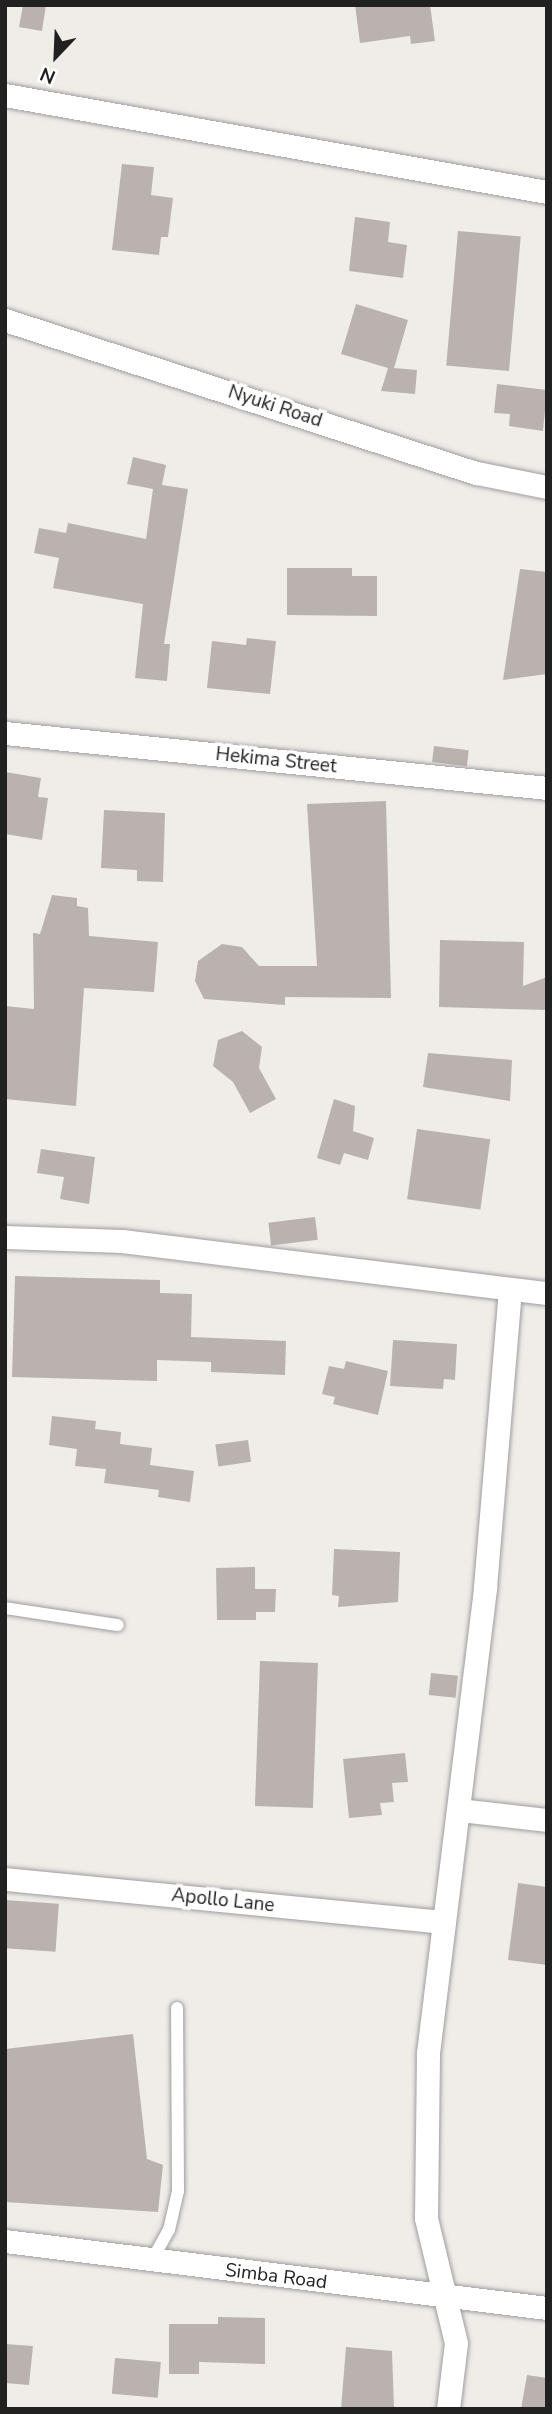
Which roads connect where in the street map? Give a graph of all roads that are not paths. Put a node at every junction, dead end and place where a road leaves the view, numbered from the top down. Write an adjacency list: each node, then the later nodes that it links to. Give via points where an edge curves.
1 (5, 95): 2 (street)
2 (547, 192)
3 (5, 320): 4 (street, Nyuki Road, via 477,473)
4 (547, 487)
5 (5, 733): 6 (street, Hekima Street)
6 (547, 788)
7 (5, 1237): 8 (street, via 122,1241)
8 (510, 1289): 9 (street); 12 (street)
9 (547, 1293)
10 (5, 1608): 11 (lane)
11 (118, 1625)
12 (459, 1810): 13 (street); 15 (street)
13 (547, 1820)
14 (5, 1880): 15 (street, Apollo Lane)
15 (441, 1922): 19 (street, via 428,2053 426,2218)
16 (177, 2008): 18 (lane, via 178,2191 169,2230)
17 (5, 2241): 18 (street, Simba Road)
18 (150, 2262): 19 (street, Simba Road)
19 (443, 2297): 20 (street, Simba Road); 21 (street, via 456,2343)
20 (547, 2308)
21 (448, 2409)

